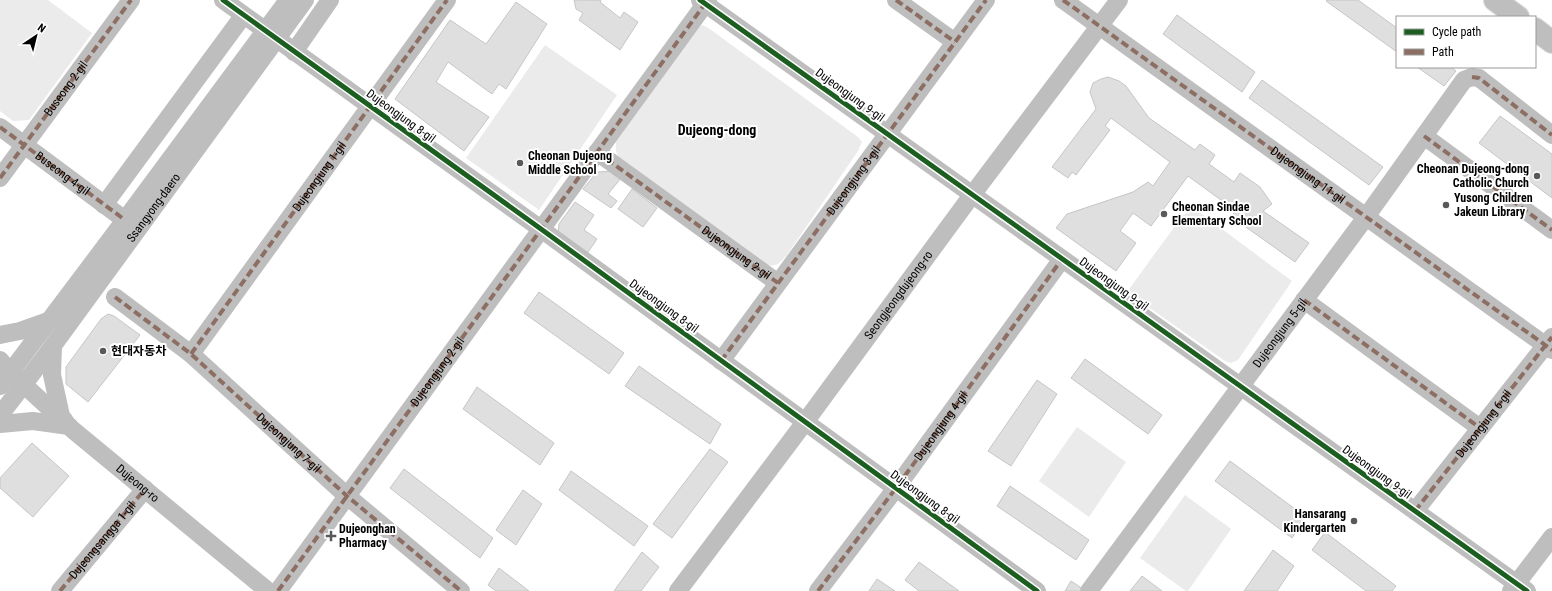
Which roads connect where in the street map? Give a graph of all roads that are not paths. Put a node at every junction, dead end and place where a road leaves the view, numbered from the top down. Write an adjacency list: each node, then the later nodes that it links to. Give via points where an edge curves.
1 (131, 0): 26 (street, Buseong 2-gil)
2 (223, 0): 13 (street, Dujeongjung 8-gil)
3 (288, 0): 17 (street, Ssangyong-daero)
4 (305, 0): 17 (street, Ssangyong-daero)
5 (330, 0): 20 (street)
6 (447, 0): 21 (street, Dujeongjung 1-gil)
7 (896, 0): 18 (street)
8 (986, 0): 18 (street, Dujeongjung 3-gil)
9 (1063, 0): 15 (street, Dujeongjung 11-gil)
10 (1119, 0): 15 (street, Seongjeongdujeong-ro)
11 (1495, 0): 14 (main road)
12 (704, 1): 23 (street, Dujeongjung 9-gil); 27 (street, Dujeongjung 2-gil)
13 (244, 16): 17 (street, Dujeongjung 8-gil); 30 (street)
14 (1517, 16)
15 (1100, 26): 29 (street, Seongjeongdujeong-ro); 31 (street, Dujeongjung 11-gil)
16 (1536, 30): 19 (main road)
17 (271, 36): 20 (street, Dujeongjung 8-gil); 32 (street, Ssangyong-daero); 42 (street, Ssangyong-daero)
18 (955, 42): 23 (street, Dujeongjung 3-gil)
19 (1552, 42)
20 (294, 52): 21 (street, Dujeongjung 8-gil)
21 (370, 106): 33 (street, Dujeongjung 8-gil); 43 (street, Dujeongjung 1-gil)
22 (0, 127): 26 (street, Buseong 4-gil)
23 (887, 134): 29 (street, Dujeongjung 9-gil); 36 (street, Dujeongjung 3-gil)
24 (1552, 134): 25 (street, Dujeongjung 5-gil, via 1479,78 1472,77 1464,80)
25 (1424, 136): 31 (street, Dujeongjung 5-gil); 34 (street)
26 (24, 145): 28 (street, Buseong 2-gil); 30 (street, Buseong 4-gil)
27 (597, 152): 33 (street, Dujeongjung 2-gil); 36 (street, Dujeongjung 2-gil)
28 (0, 178)
29 (972, 195): 35 (street, Dujeongjung 9-gil); 49 (street, Seongjeongdujeong-ro)
30 (104, 205): 32 (street, Buseong 4-gil)
31 (1366, 217): 38 (street, Dujeongjung 5-gil); 41 (street, Dujeongjung 11-gil)
32 (125, 220): 39 (street, Ssangyong-daero)
33 (541, 229): 44 (street, Dujeongjung 8-gil); 55 (street, Dujeongjung 2-gil)
34 (1552, 230)
35 (1062, 259): 47 (street, Dujeongjung 9-gil); 53 (street, Dujeongjung 4-gil)
36 (778, 283): 44 (street, Dujeongjung 3-gil)
37 (115, 296): 43 (street, Dujeongjung 7-gil)
38 (1304, 300): 47 (street, Dujeongjung 5-gil); 52 (street)
39 (51, 320): 40 (street); 45 (street, Ssangyong-daero)
40 (0, 335)
41 (1550, 344): 52 (street, Dujeongjung 6-gil)
42 (53, 346): 46 (street, Ssangyong-daero); 51 (street, via 52,375 55,391 61,416)
43 (191, 354): 55 (street, Dujeongjung 7-gil)
44 (721, 361): 49 (street, Dujeongjung 8-gil)
45 (3, 371): 46 (street, Dujeong-ro)
46 (24, 384): 48 (street, Ssangyong-daero); 51 (street, Dujeong-ro)
47 (1240, 386): 56 (street, Dujeongjung 9-gil); 66 (street, Dujeongjung 5-gil)
48 (0, 415)
49 (805, 422): 53 (street, Dujeongjung 8-gil); 63 (street, Seongjeongdujeong-ro)
50 (0, 424): 51 (street, via 33,421)
51 (69, 426): 54 (street, Dujeong-ro)
52 (1480, 428): 56 (street, Dujeongjung 6-gil)
53 (896, 488): 64 (street, Dujeongjung 4-gil); 65 (street, Dujeongjung 8-gil)
54 (145, 489): 59 (street, Dujeongsangga 1-gil); 60 (street, Dujeong-ro)
55 (347, 496): 61 (street, Dujeongjung 2-gil); 62 (street, Dujeongjung 7-gil)
56 (1415, 511): 58 (street, Dujeongjung 9-gil)
57 (1552, 537): 58 (street)
58 (1518, 588)
59 (60, 591)
60 (268, 591)
61 (278, 591)
62 (461, 591)
63 (678, 591)
64 (818, 591)
65 (1037, 591)
66 (1089, 591)

